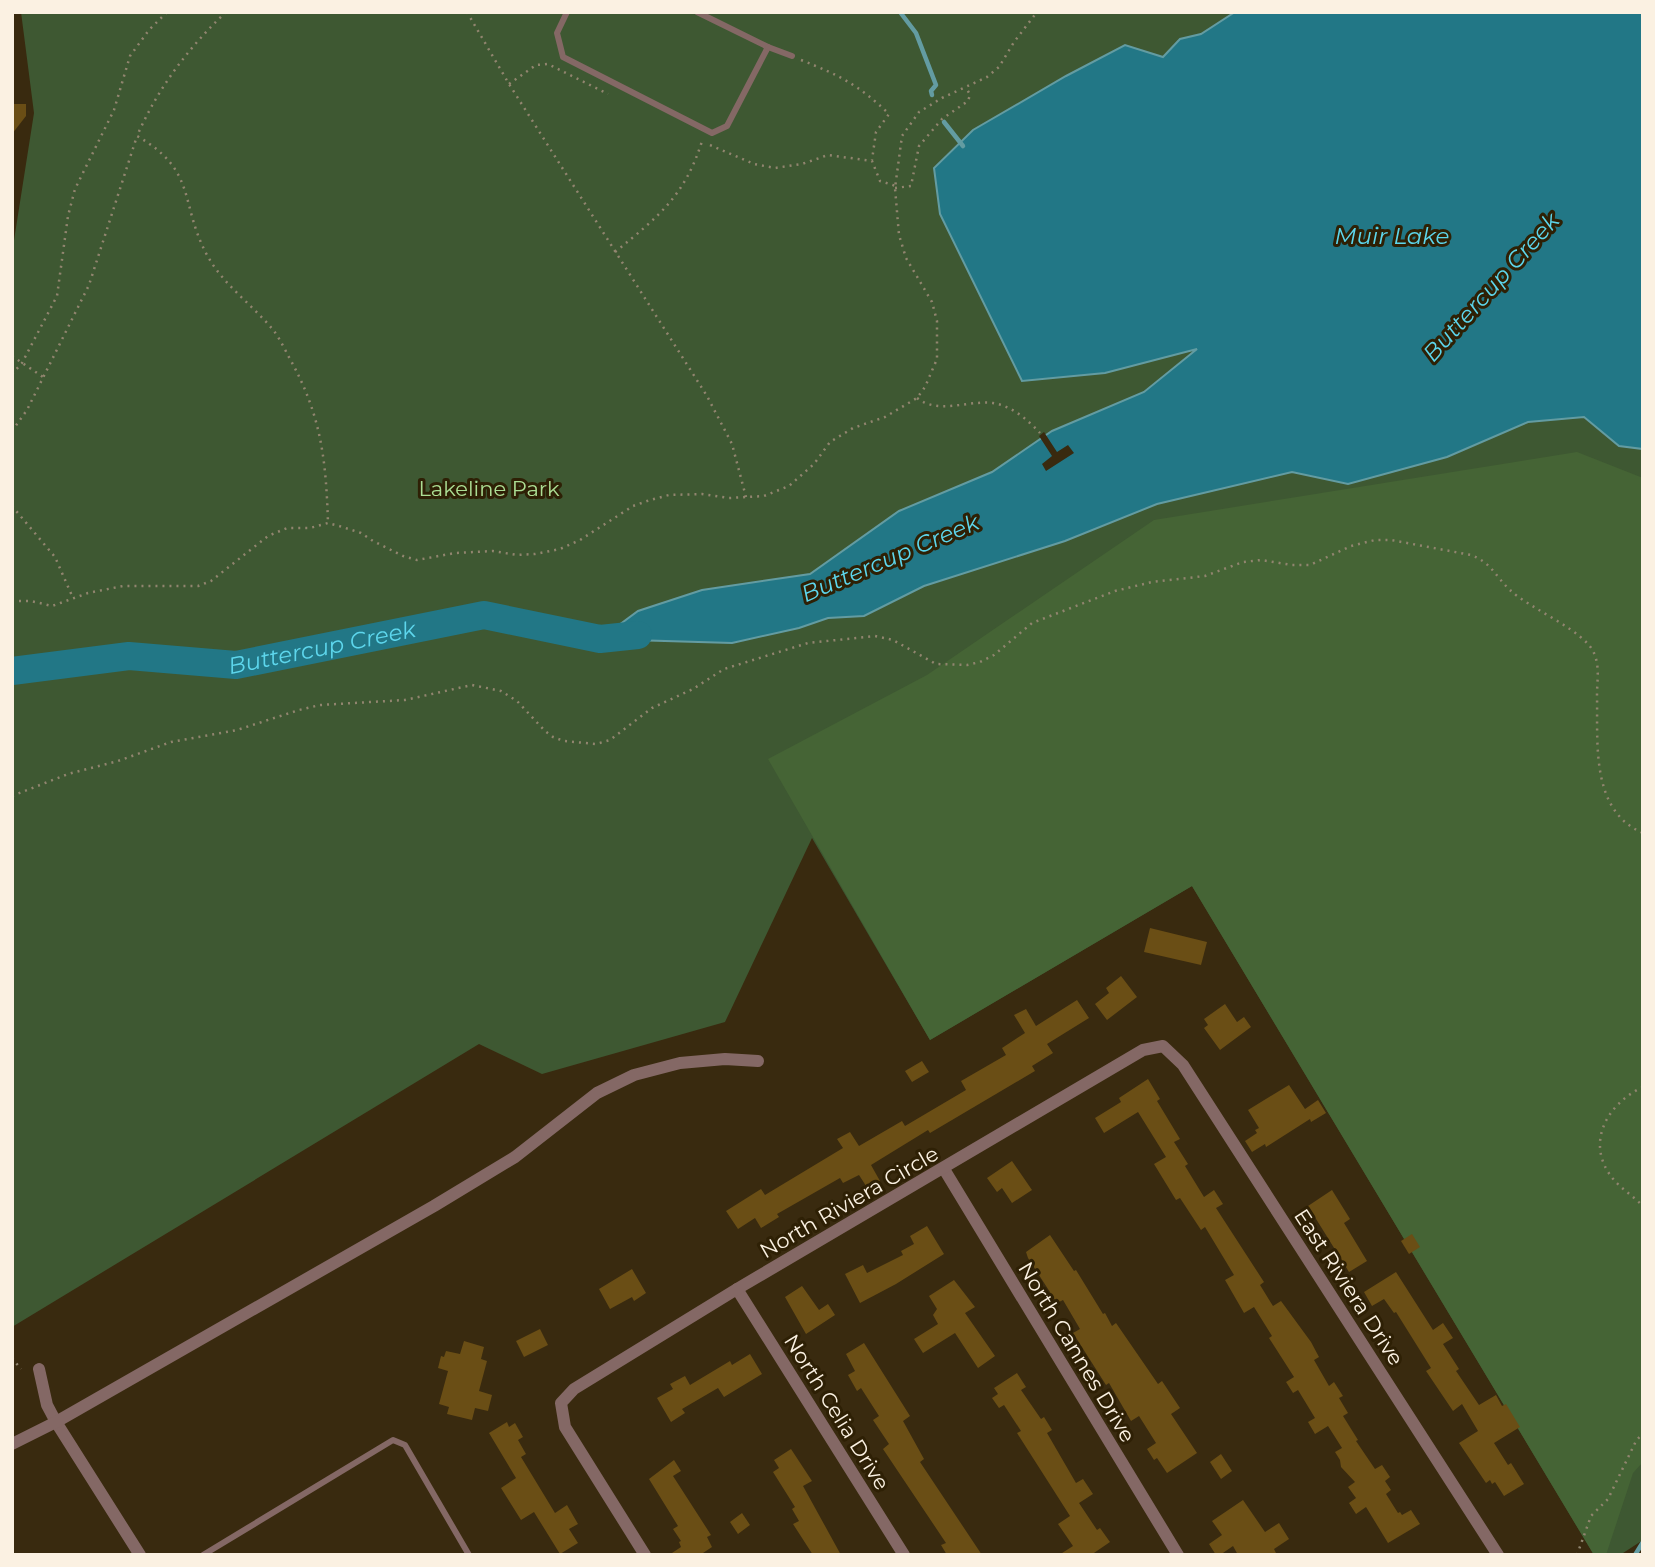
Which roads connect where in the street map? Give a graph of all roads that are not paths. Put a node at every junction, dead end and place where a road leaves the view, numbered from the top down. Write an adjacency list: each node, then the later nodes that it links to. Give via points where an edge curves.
1 (567, 12): 3 (lane, via 557,33 563,57 712,133 727,126)
2 (697, 12): 3 (lane)
3 (768, 47): 4 (lane)
4 (792, 56)
5 (1163, 1046): 7 (street, North Riviera Circle, via 1143,1050); 18 (street, East Riviera Drive, via 1184,1065)
6 (758, 1061): 10 (street, via 680,1063 634,1075 597,1093 504,1164 435,1206)
7 (944, 1169): 8 (street, North Riviera Circle); 17 (street, North Cannes Drive)
8 (737, 1289): 15 (street, North Riviera Circle, via 573,1389 561,1403 565,1427); 16 (street, North Celia Drive)
9 (38, 1368): 10 (street)
10 (55, 1422): 11 (street); 12 (street)
11 (12, 1444)
12 (140, 1555)
13 (202, 1555): 14 (lane, via 393,1440 405,1445)
14 (469, 1555)
15 (645, 1555)
16 (904, 1555)
17 (1178, 1555)
18 (1498, 1555)

